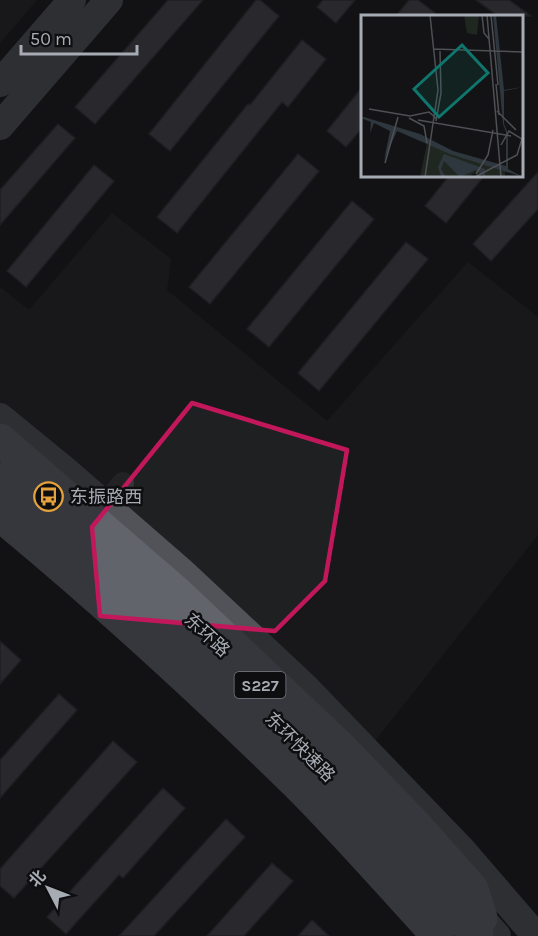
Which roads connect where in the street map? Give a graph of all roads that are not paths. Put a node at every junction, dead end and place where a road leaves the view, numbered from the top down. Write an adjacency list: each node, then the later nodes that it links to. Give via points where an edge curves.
1 (72, 0): 3 (main road)
2 (109, 0): 4 (main road)
3 (0, 83)
4 (0, 126)
5 (0, 417): 10 (main road)
6 (0, 440): 14 (highway, bridge, via 177,593 340,747 472,889)
7 (0, 456): 12 (main road, 东环路 / S227)
8 (0, 479): 14 (highway, 东环快速路, via 140,597 240,689)
9 (123, 483): 10 (lane)
10 (105, 505): 12 (main road, via 91,520); 17 (main road, via 182,571 313,696 463,851)
11 (0, 515): 16 (highway, 东环快速路, via 219,709 305,793)
12 (79, 522): 14 (main road, 东环路 / S227, via 169,599 332,754)
13 (0, 533): 15 (main road, via 209,718 328,835)
14 (485, 930)
15 (419, 936)
16 (438, 936)
17 (536, 936)

